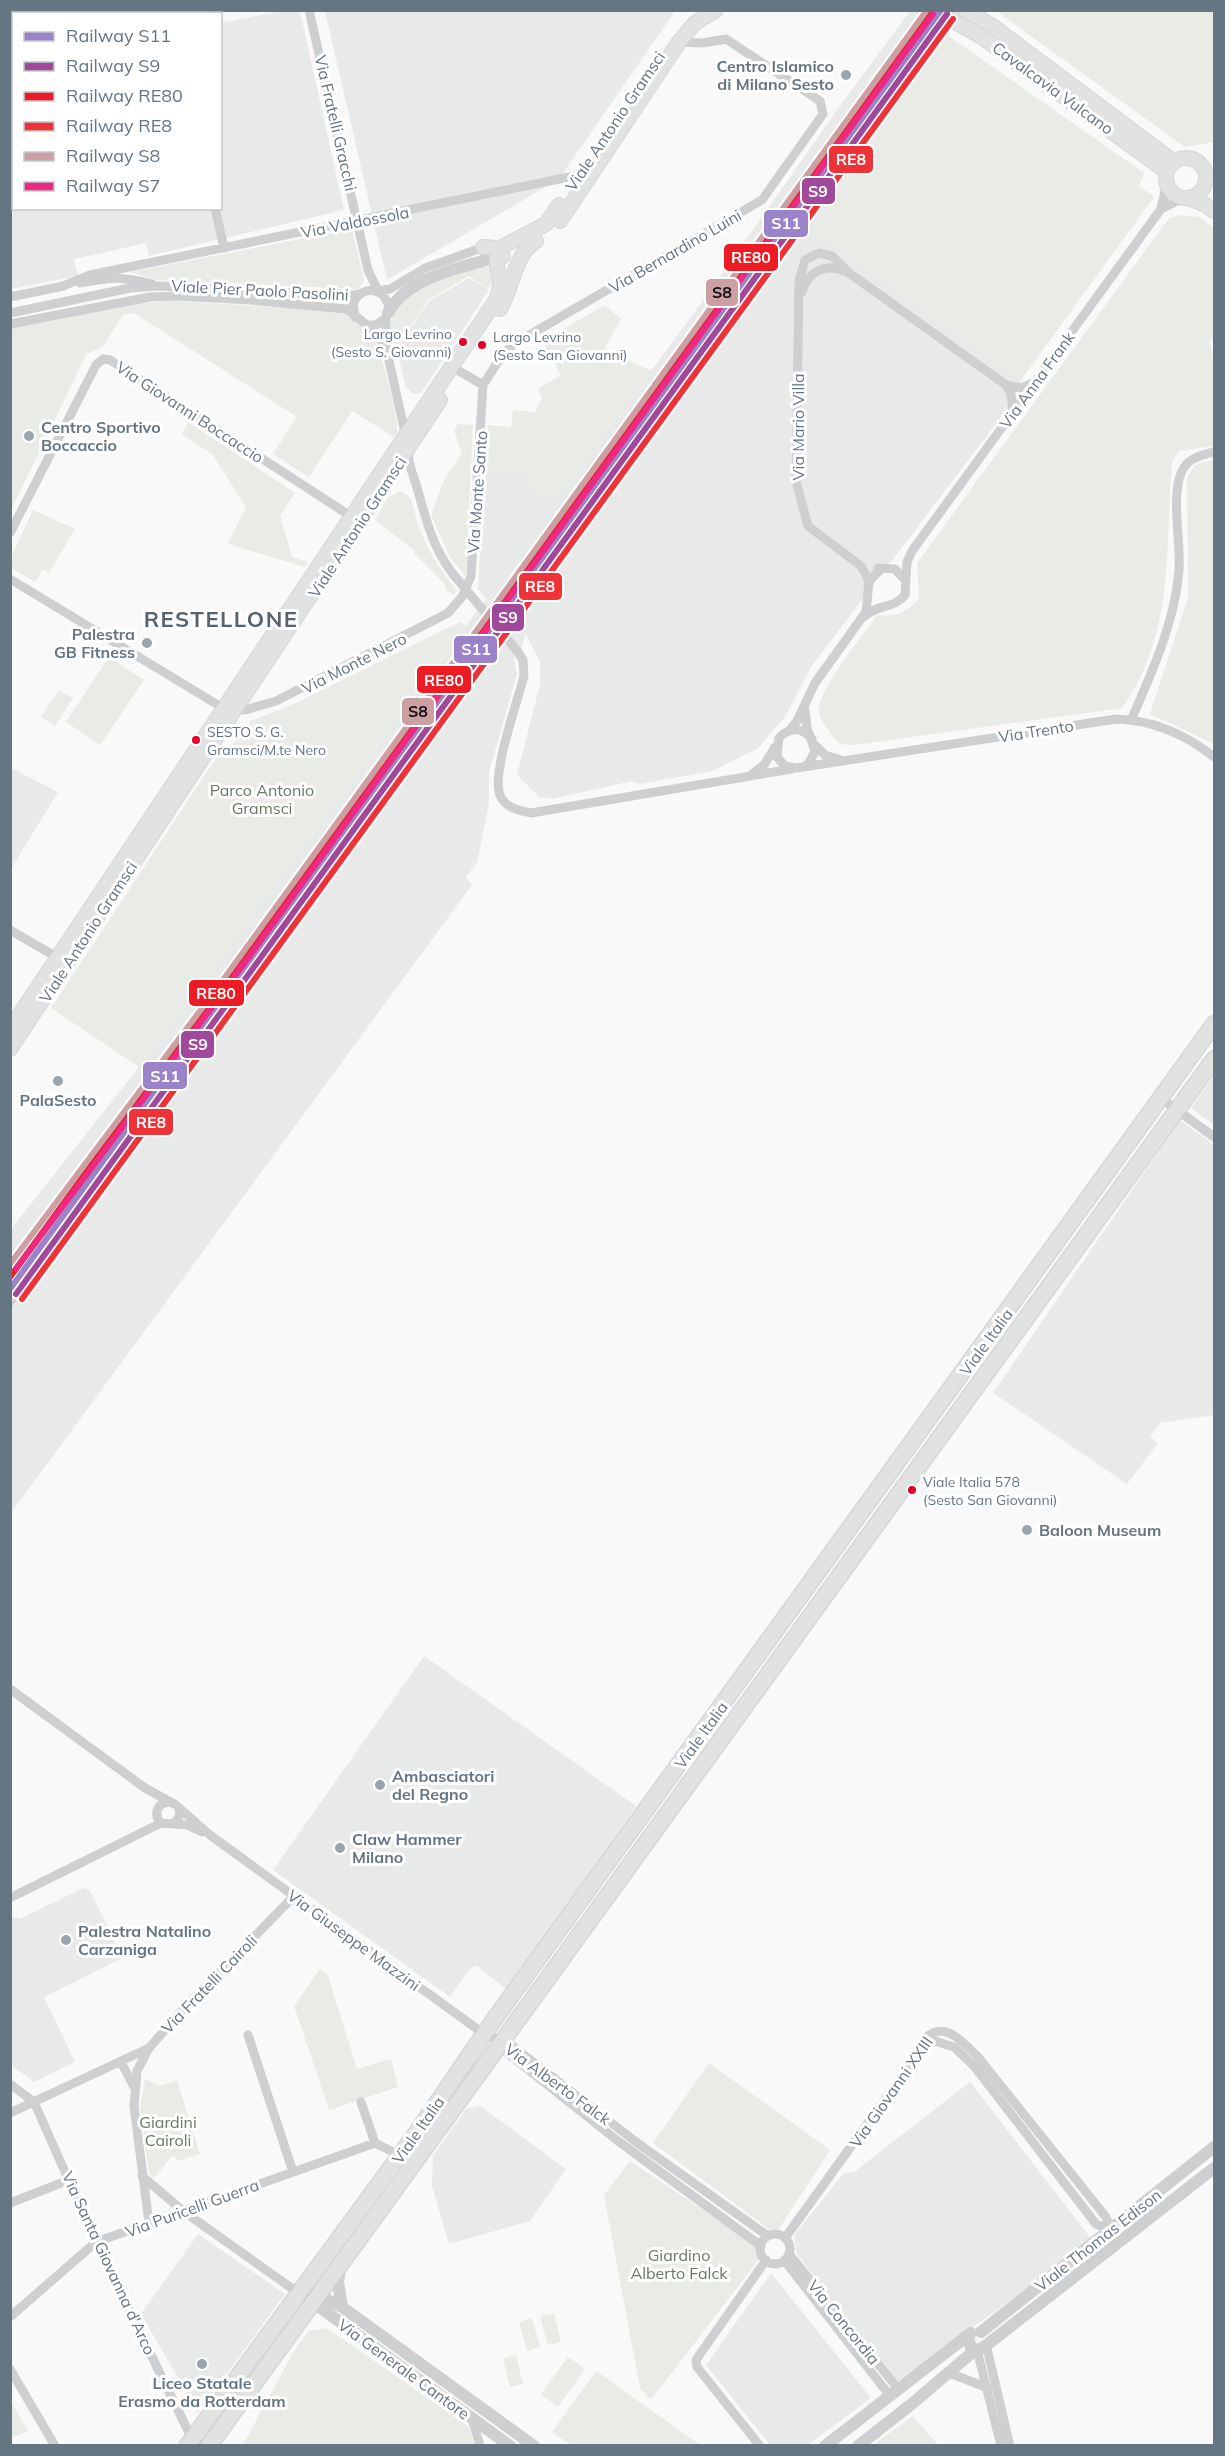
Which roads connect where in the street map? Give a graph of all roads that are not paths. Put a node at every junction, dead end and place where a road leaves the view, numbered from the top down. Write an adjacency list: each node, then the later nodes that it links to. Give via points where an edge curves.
1 (309, 10): 14 (street, Via Fratelli Gracchi)
2 (698, 10): 8 (main road, Viale Antonio Gramsci, via 665,46)
3 (716, 10): 6 (main road, Viale Antonio Gramsci, via 695,23)
4 (934, 10): 7 (main road, Cavalcavia Vulcano, via 982,37)
5 (965, 10): 7 (main road, Cavalcavia Vulcano, via 991,25)
6 (679, 42): 15 (main road, Viale Antonio Gramsci, via 557,226); 37 (street, Via Bernardino Luini, via 703,43 724,38 820,101 823,114 762,200 510,347)
7 (1169, 172): 9 (main road, via 1184,158 1195,160); 10 (main road, via 1170,191); 11 (street, Via Anna Frank)
8 (579, 175): 14 (street, Via Valdossola); 18 (main road, Viale Antonio Gramsci, via 546,224)
9 (1210, 180): 10 (main road, via 1201,191)
10 (1185, 198): 11 (street, Via Anna Frank); 13 (main road)
11 (1161, 208): 36 (street, Via Anna Frank)
12 (215, 210): 17 (street)
13 (1215, 211)
14 (359, 222): 17 (street, Via Valdossola); 20 (street, Via Fratelli Gracchi)
15 (536, 241): 18 (main road, Viale Antonio Gramsci); 28 (main road, Viale Antonio Gramsci, via 519,263)
16 (483, 247): 18 (main road); 24 (street, via 425,268 390,289)
17 (224, 248): 19 (street, Via Valdossola)
18 (498, 254): 28 (main road, via 509,280); 30 (street, via 429,279 398,298); 40 (main road, Viale Antonio Gramsci, via 502,282 498,297)
19 (130, 267): 23 (street, Viale Pier Paolo Pasolini, via 90,275)
20 (368, 270): 24 (street, Via Fratelli Gracchi); 25 (street, Via Fratelli Gracchi)
21 (849, 273): 27 (street, Via Mario Villa, via 832,267 816,271 805,283); 27 (street, Via Mario Villa, via 825,253 809,256 801,273); 38 (street, Via Mario Villa)
22 (160, 286): 23 (street, Viale Pier Paolo Pasolini, via 114,277); 25 (street, Viale Pier Paolo Pasolini, via 346,296); 29 (street, Viale Pier Paolo Pasolini, via 130,288)
23 (60, 287): 26 (street, Viale Pier Paolo Pasolini)
24 (378, 291): 25 (street); 30 (street, via 387,300)
25 (362, 293): 31 (street, via 353,304)
26 (10, 297)
27 (801, 297): 46 (street, Via Mario Villa, via 796,481 808,526)
28 (506, 299): 35 (main road, Viale Antonio Gramsci)
29 (10, 313)
30 (387, 316): 33 (street, via 376,325); 34 (street)
31 (356, 317): 32 (street, Viale Pier Paolo Pasolini, via 342,307 176,296 128,300); 33 (street)
32 (10, 324)
33 (365, 325): 34 (street)
34 (386, 347): 40 (street)
35 (459, 371): 37 (street); 41 (main road, Viale Antonio Gramsci)
36 (1035, 381): 38 (street, via 1021,387); 39 (street, Via Anna Frank)
37 (483, 385): 52 (street, Via Monte Santo, via 472,569)
38 (1006, 386): 39 (street)
39 (1013, 412): 45 (street, Via Anna Frank)
40 (406, 433): 41 (street); 43 (main road, Viale Antonio Gramsci)
41 (408, 449): 56 (main road, Viale Antonio Gramsci); 64 (street, Via Trento, bridge, via 409,468 432,541 453,574 523,660 524,676 497,776 500,796 513,810 531,813)
42 (1215, 452): 57 (street, via 1192,459 1181,473 1175,598)
43 (352, 517): 44 (street, Via Giovanni Boccaccio, via 103,359 96,365); 56 (main road, Viale Antonio Gramsci)
44 (10, 533)
45 (912, 551): 47 (street, Via Anna Frank); 50 (street, Via Anna Frank)
46 (861, 566): 47 (street); 49 (street, Via Mario Villa)
47 (885, 568): 49 (street, via 877,570); 50 (street, via 900,572)
48 (10, 579): 56 (street)
49 (869, 580): 51 (street)
50 (906, 582): 53 (street, via 901,600)
51 (870, 593): 53 (street, via 878,603); 54 (street)
52 (462, 597): 56 (street, Via Monte Nero, via 448,613 293,694 258,709)
53 (886, 605): 54 (street)
54 (864, 617): 55 (street, via 815,683)
55 (805, 703): 58 (street); 59 (street, via 805,721)
56 (230, 709): 66 (main road, Viale Antonio Gramsci)
57 (1131, 720): 61 (street, Via Trento, via 1171,730); 62 (street, Via Trento, via 1103,720)
58 (789, 730): 59 (street, Via Trento, via 802,730); 60 (street, Via Trento)
59 (813, 742): 62 (street, Via Trento, via 830,757); 63 (street, via 813,758)
60 (776, 744): 63 (street, via 781,762); 64 (street, Via Trento, via 764,765)
61 (1215, 757)
62 (849, 761): 63 (street, Via Trento)
63 (800, 768): 64 (street, Via Trento)
64 (741, 778)
65 (10, 930): 66 (street)
66 (62, 960): 68 (main road, Viale Antonio Gramsci); 69 (main road, Viale Antonio Gramsci)
67 (1215, 1024): 71 (main road, Viale Italia)
68 (10, 1029)
69 (10, 1049)
70 (1215, 1059): 72 (main road, Viale Italia)
71 (1162, 1099): 72 (street); 84 (main road, Viale Italia)
72 (1178, 1110): 73 (street); 86 (main road, Viale Italia)
73 (1215, 1137)
74 (11, 1690): 75 (street, Via Giuseppe Mazzini)
75 (145, 1788): 76 (street, Via Giuseppe Mazzini); 77 (street, Via Giuseppe Mazzini)
76 (169, 1802): 77 (street); 78 (street, Via Giuseppe Mazzini)
77 (159, 1806): 79 (street)
78 (179, 1809): 80 (street, via 179,1819); 81 (street, Via Giuseppe Mazzini)
79 (161, 1823): 80 (street, Via Giuseppe Mazzini); 82 (street)
80 (174, 1824): 81 (street, Via Giuseppe Mazzini)
81 (210, 1835): 83 (street, Via Giuseppe Mazzini)
82 (10, 1898)
83 (302, 1903): 84 (street, Via Giuseppe Mazzini); 87 (street, Via Fratelli Cairoli, via 291,1899)
84 (484, 2034): 86 (street, Via Giuseppe Mazzini); 96 (main road, Viale Italia)
85 (248, 2035): 98 (street)
86 (501, 2042): 96 (main road, Viale Italia); 105 (street, Via Alberto Falck, via 510,2044 636,2142); 109 (street, Via Alberto Falck, via 505,2051 618,2141)
87 (149, 2048): 88 (street); 90 (street, Via Fratelli Cairoli)
88 (121, 2062): 90 (street, Via Fratelli Cairoli); 91 (street)
89 (10, 2084): 91 (street, Via Santa Giovanna d'Arco)
90 (134, 2087): 99 (street, Via Fratelli Cairoli)
91 (34, 2102): 93 (street); 100 (street, Via Santa Giovanna d'Arco)
92 (361, 2102): 94 (street)
93 (10, 2113)
94 (375, 2143): 96 (street); 98 (street, Via Puricelli Guerra)
95 (1215, 2147): 104 (street, Viale Thomas Edison)
96 (406, 2159): 111 (main road, Viale Italia); 113 (main road, Viale Italia)
97 (1215, 2168): 107 (street, Viale Thomas Edison)
98 (293, 2172): 102 (street, Via Puricelli Guerra)
99 (142, 2176): 102 (street, Via Generale Cantore); 103 (street, Via Fratelli Cairoli)
100 (69, 2180): 101 (street); 108 (street, Via Santa Giovanna d'Arco)
101 (10, 2203)
102 (183, 2211): 103 (street, Via Puricelli Guerra); 113 (street, Via Generale Cantore)
103 (149, 2223): 108 (street, Via Puricelli Guerra)
104 (1111, 2230): 106 (street, Via Giovanni XXIII, via 1096,2224 979,2072 961,2053 935,2041 922,2048); 107 (street); 118 (street, Viale Thomas Edison)
105 (768, 2236): 106 (street); 109 (street)
106 (785, 2238): 110 (street, via 789,2243)
107 (1119, 2241): 120 (street, Viale Thomas Edison)
108 (96, 2242): 116 (street, Via Puricelli Guerra); 127 (street, Via Santa Giovanna d'Arco)
109 (761, 2246): 112 (street)
110 (787, 2257): 112 (street, via 777,2263); 125 (street, Via Concordia)
111 (342, 2260): 114 (main road, Viale Italia); 115 (street, Via Generale Cantore, via 338,2282)
112 (766, 2260): 133 (street, via 696,2360 697,2367)
113 (300, 2291): 114 (street, Via Generale Cantore); 127 (main road, Viale Italia)
114 (315, 2298): 115 (street, Via Generale Cantore); 117 (street, Via Generale Cantore); 121 (main road, Viale Italia)
115 (342, 2307): 132 (street, Via Generale Cantore)
116 (10, 2317)
117 (349, 2329): 121 (street, Viale Italia, via 320,2317 306,2320 278,2357); 126 (street, Via Generale Cantore)
118 (981, 2331): 119 (street, via 971,2332); 120 (street, via 986,2337)
119 (968, 2338): 120 (street, via 969,2345); 125 (street)
120 (979, 2348): 123 (street, Viale Thomas Edison); 124 (street); 137 (street)
121 (267, 2364): 129 (main road, Viale Italia)
122 (10, 2369): 128 (street)
123 (949, 2373): 124 (street); 135 (street, Viale Thomas Edison)
124 (988, 2388): 136 (street)
125 (895, 2393): 134 (street)
126 (472, 2418): 130 (street); 131 (street, Via Generale Cantore)
127 (194, 2443)
128 (56, 2445)
129 (208, 2445)
130 (480, 2445)
131 (510, 2445)
132 (534, 2445)
133 (760, 2445)
134 (825, 2445)
135 (858, 2445)
136 (1001, 2445)
137 (1010, 2445)

